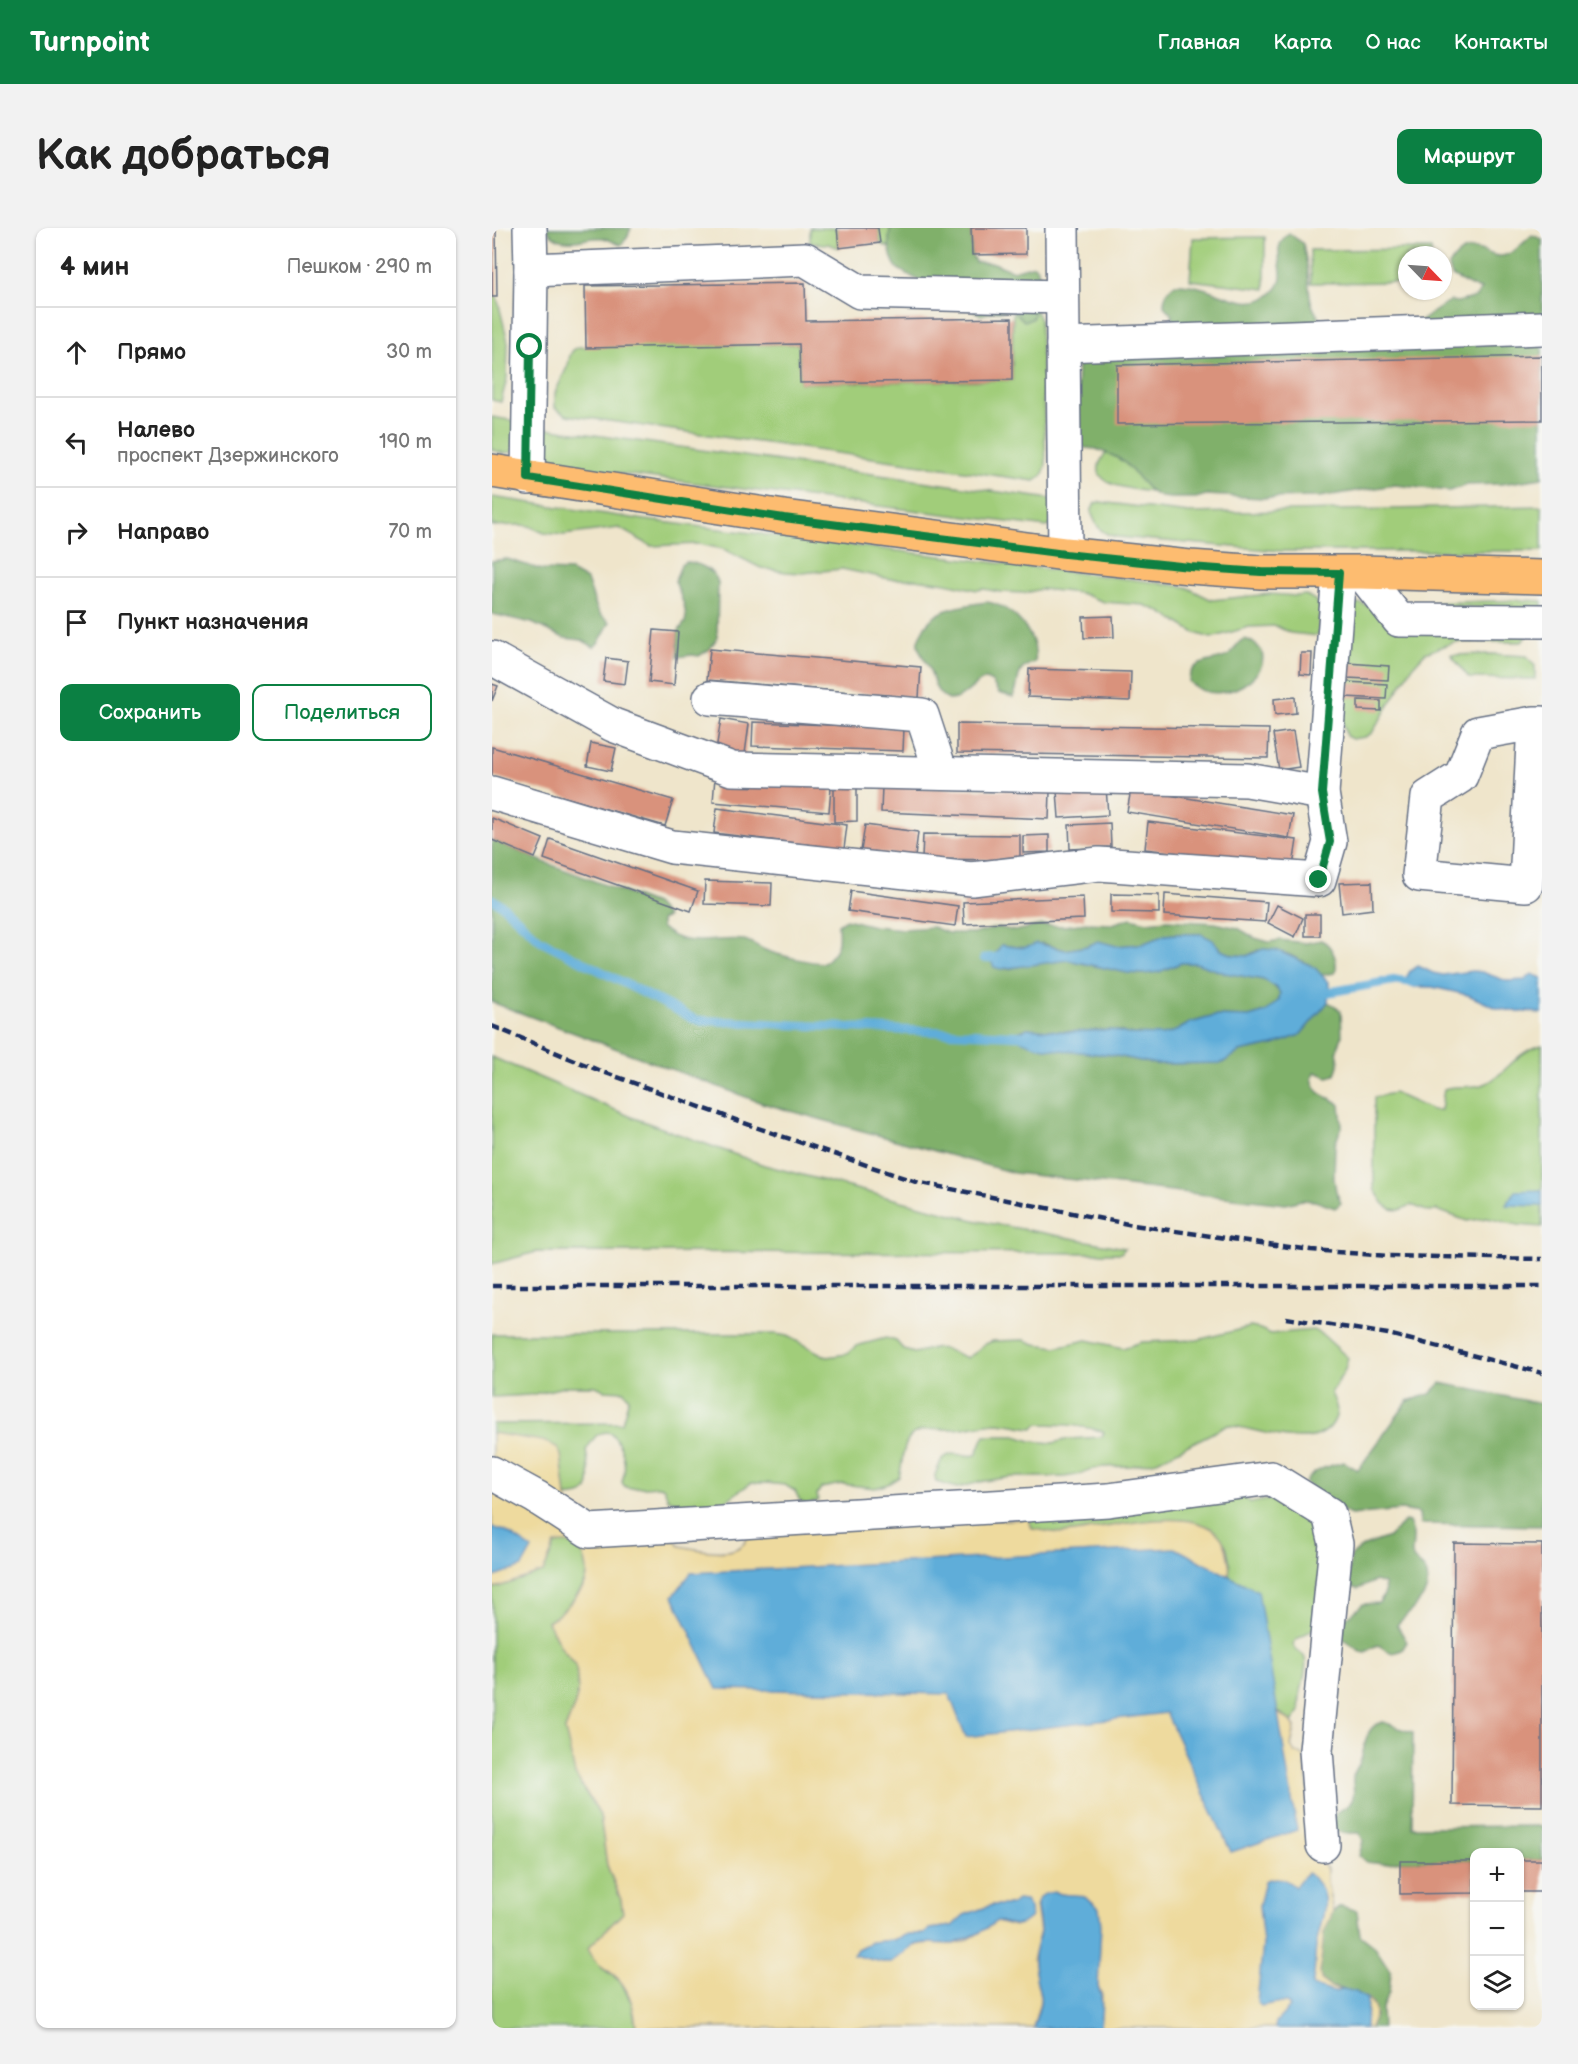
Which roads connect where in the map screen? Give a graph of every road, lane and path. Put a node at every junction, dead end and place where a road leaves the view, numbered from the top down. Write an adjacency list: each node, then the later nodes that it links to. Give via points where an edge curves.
1 (530, 228): 3 (lane)
2 (1062, 228): 4 (lane)
3 (531, 270): 4 (lane, via 805,259 860,292); 8 (lane)
4 (1062, 297): 6 (lane)
5 (1542, 328): 6 (lane)
6 (1063, 345): 9 (lane)
7 (492, 471): 8 (main road)
8 (528, 478): 9 (main road, via 784,518)
9 (1065, 554): 10 (main road, via 1249,572)
10 (1350, 573): 11 (main road); 12 (lane, via 1400,620); 18 (lane)
11 (1542, 577)
12 (1542, 621)
13 (492, 658): 16 (lane, via 613,725 732,769)
14 (710, 698): 16 (lane, via 922,715)
15 (1538, 723): 15 (lane, via 1526,885 1419,875 1428,797 1461,776 1478,733)
16 (941, 773): 18 (lane, via 1247,780)
17 (492, 793): 18 (lane, via 672,847 961,878 1099,864 1319,880 1330,842)
18 (1322, 793)
19 (492, 1473): 20 (lane, via 589,1531 1108,1500 1271,1478 1329,1514 1336,1544 1316,1750)
20 (1323, 1845)

